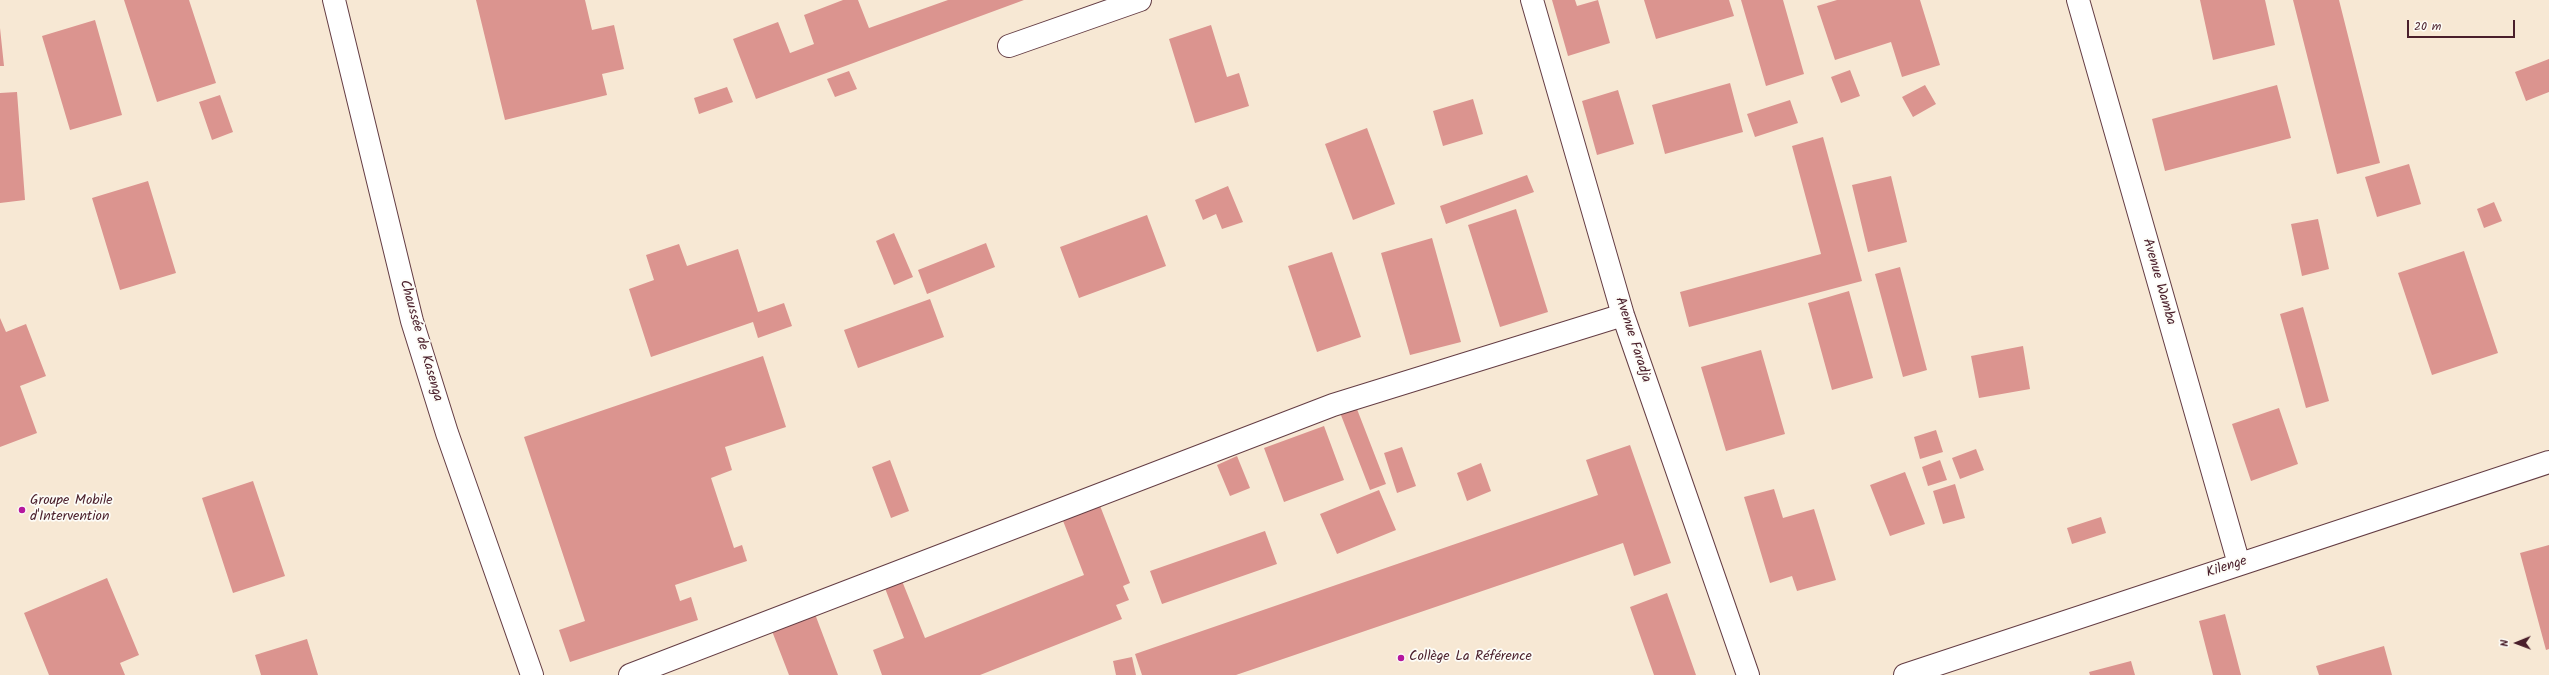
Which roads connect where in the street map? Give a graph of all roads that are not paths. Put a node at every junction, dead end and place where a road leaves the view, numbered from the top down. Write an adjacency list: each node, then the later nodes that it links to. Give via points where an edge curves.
1 (334, 0): 9 (street, Chaussée de Kasenga, via 412,321 447,433)
2 (1140, 0): 5 (street)
3 (1532, 0): 6 (street, Avenue Faradja)
4 (2078, 0): 8 (street, Avenue Wamba)
5 (1009, 46)
6 (1623, 315): 10 (street, via 1333,405); 11 (street, Avenue Faradja)
7 (2549, 462): 8 (street, Kilenge)
8 (2239, 564): 12 (street, Kilenge)
9 (532, 675)
10 (630, 675)
11 (1748, 675)
12 (1905, 675)

